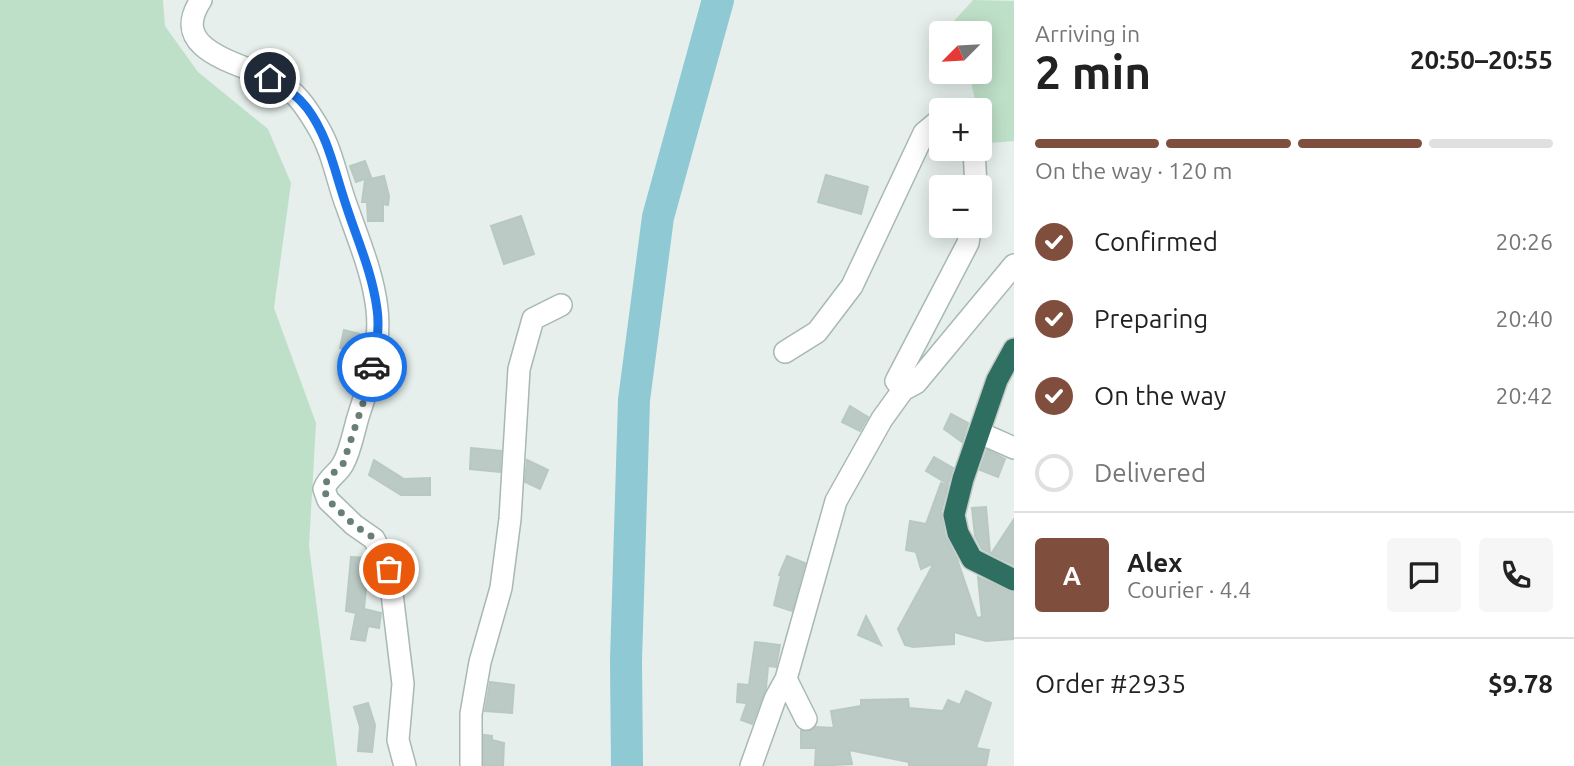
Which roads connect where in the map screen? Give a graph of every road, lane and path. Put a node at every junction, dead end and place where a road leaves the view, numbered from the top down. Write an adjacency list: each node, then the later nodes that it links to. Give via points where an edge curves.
1 (201, 0): 14 (street, via 192,21 194,38 221,57 285,86 307,108 327,142 367,262 377,310 377,339 367,391 343,464 324,489 328,500 374,538 389,569 403,684 398,740)
2 (929, 128): 7 (street, via 852,286 817,332)
3 (969, 238): 8 (street, via 896,382)
4 (1014, 265): 8 (street, via 916,383)
5 (561, 305): 15 (street, via 533,319 519,369 510,519 501,588 473,701)
6 (1014, 349): 9 (highway, via 997,380)
7 (785, 352)
8 (903, 390): 12 (street, via 836,500)
9 (980, 433): 10 (street); 11 (highway, via 954,515 958,533 972,559)
10 (1014, 448)
11 (1014, 580)
12 (786, 680): 13 (street); 16 (street)
13 (806, 719)
14 (404, 762)
15 (471, 766)
16 (751, 766)

